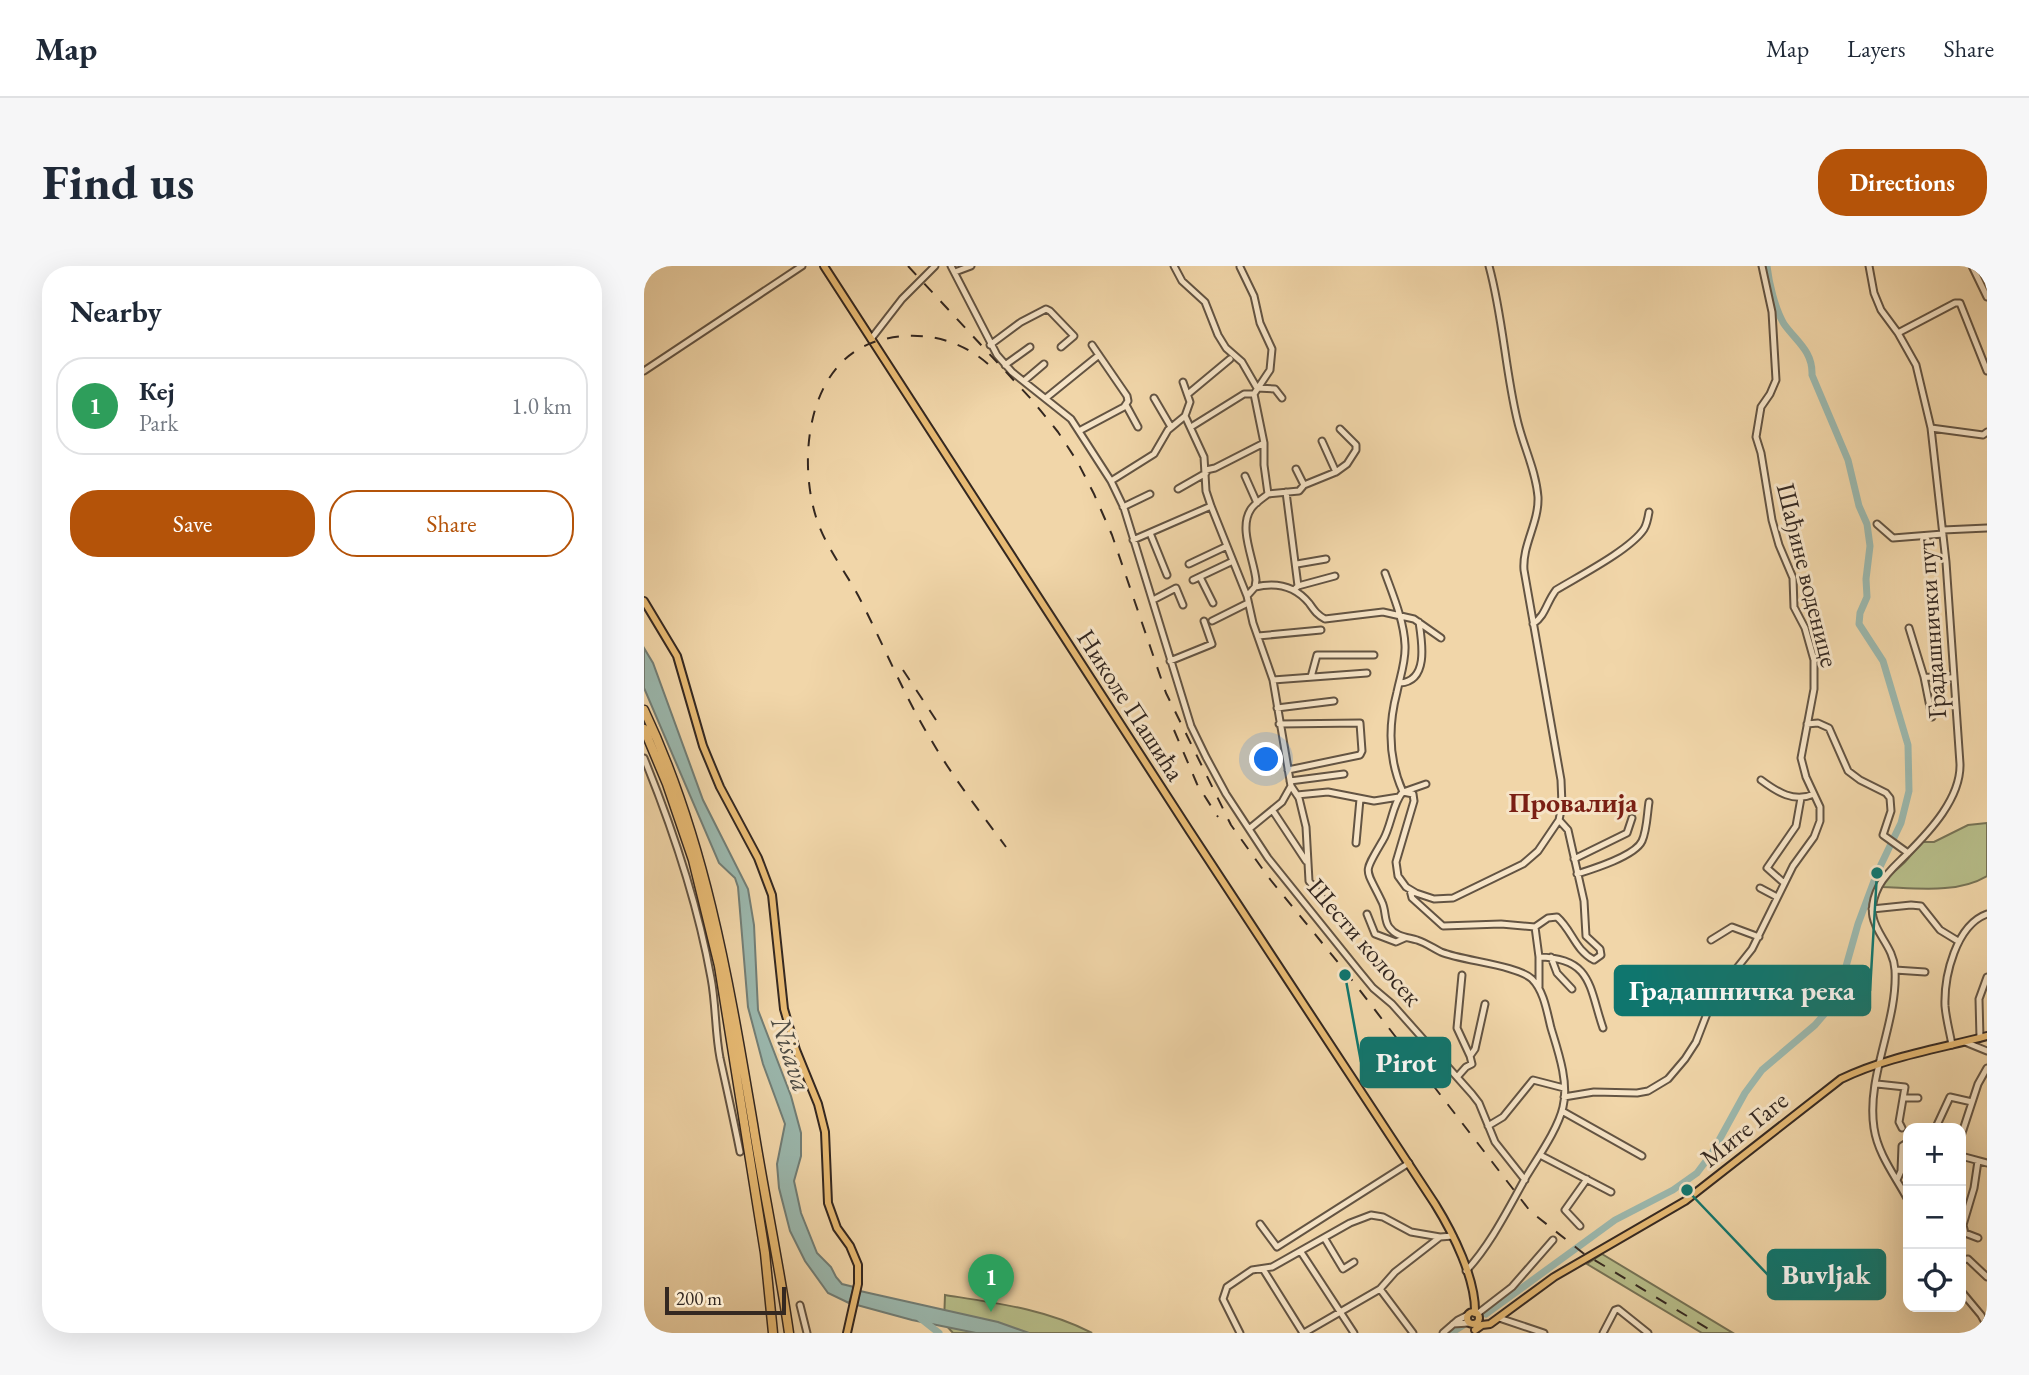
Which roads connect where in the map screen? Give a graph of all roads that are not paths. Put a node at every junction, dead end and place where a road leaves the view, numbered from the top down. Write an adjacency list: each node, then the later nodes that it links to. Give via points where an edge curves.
1 (802, 266): 24 (street)
2 (824, 266): 15 (main road, Николе Пашића)
3 (934, 266): 15 (street)
4 (951, 266): 12 (street, Шести колосек)
5 (971, 266): 12 (street)
6 (1174, 266): 28 (street, via 1182,281 1205,302 1218,335 1242,362)
7 (1489, 266): 86 (street, via 1517,422 1537,488 1538,507 1523,560)
8 (1762, 266): 104 (street, Шађине воденице, via 1772,312 1776,380 1761,407 1756,437 1772,520 1793,578 1794,607 1814,660)
9 (1869, 266): 14 (street, Градашнички пут, via 1877,302)
10 (1240, 267): 28 (street, via 1272,349 1270,370)
11 (1973, 268): 13 (street)
12 (955, 272): 16 (street, Шести колосек)
13 (1987, 297)
14 (1898, 333): 25 (street, via 1959,303); 38 (street, Градашнички пут, via 1919,371)
15 (872, 339): 175 (main road, Николе Пашића)
16 (990, 345): 19 (street, via 1046,309 1074,336); 22 (street, Шести колосек)
17 (1092, 345): 20 (street)
18 (1030, 347): 22 (street)
19 (1061, 347)
20 (1099, 355): 30 (street); 33 (street, via 1127,396)
21 (1230, 359): 29 (street)
22 (1005, 365): 26 (street, Шести колосек)
23 (1044, 365): 26 (street)
24 (644, 371)
25 (1987, 371)
26 (1024, 381): 30 (street, Шести колосек)
27 (1183, 382): 29 (street)
28 (1255, 391): 32 (street, via 1276,390); 37 (street); 43 (street)
29 (1188, 394): 34 (street)
30 (1045, 398): 40 (street, Шести колосек)
31 (1154, 398): 36 (street)
32 (1282, 398)
33 (1126, 405): 35 (street); 40 (street)
34 (1185, 416): 36 (street); 37 (street)
35 (1138, 427)
36 (1171, 427): 49 (street, via 1154,454)
37 (1191, 427): 46 (street)
38 (1931, 428): 41 (street); 61 (street, Градашнички пут)
39 (1340, 429): 47 (street, via 1356,450)
40 (1079, 431): 49 (street, Шести колосек)
41 (1985, 434): 44 (street)
42 (1322, 441): 47 (street)
43 (1264, 443): 46 (street); 54 (street)
44 (1987, 445)
45 (1296, 469): 50 (street)
46 (1206, 471): 51 (street); 56 (street)
47 (1336, 472): 50 (street)
48 (1245, 476): 55 (street)
49 (1111, 481): 57 (street, Шести колосек)
50 (1304, 485): 52 (street)
51 (1178, 489)
52 (1286, 492): 54 (street); 68 (street)
53 (1150, 494): 57 (street)
54 (1268, 494): 55 (street)
55 (1257, 503): 74 (street, via 1247,521)
56 (1211, 506): 62 (street); 64 (street)
57 (1123, 507): 63 (street, Шести колосек)
58 (1650, 512): 86 (street, via 1639,535 1556,590 1545,614)
59 (1877, 524): 61 (street, via 1893,538)
60 (1987, 528): 61 (street)
61 (1943, 532): 96 (street, Градашнички пут)
62 (1150, 533): 63 (street); 70 (street)
63 (1133, 540): 77 (street, Шести колосек)
64 (1227, 547): 66 (street); 67 (street)
65 (1326, 559): 68 (street)
66 (1233, 561): 72 (street); 76 (street)
67 (1189, 564)
68 (1297, 564): 75 (street)
69 (1385, 573): 82 (street)
70 (1167, 575)
71 (1335, 576): 75 (street)
72 (1200, 577): 73 (street); 79 (street)
73 (1193, 580)
74 (1255, 587): 75 (street); 76 (street)
75 (1296, 587): 82 (street, via 1325,619 1375,612)
76 (1247, 596): 80 (street)
77 (1153, 600): 81 (street, via 1177,587); 92 (street, Шести колосек)
78 (644, 601): 205 (main road, via 677,656 703,746 767,880 784,1009 824,1125 828,1203 856,1259 859,1276)
79 (1213, 603)
80 (1248, 603): 84 (street); 89 (street)
81 (1183, 605)
82 (1399, 616): 85 (street); 98 (street, via 1405,648)
83 (1204, 621): 92 (street, via 1212,643)
84 (1212, 621)
85 (1419, 622): 90 (street); 98 (street, via 1422,658 1418,671)
86 (1533, 624): 120 (street, via 1561,780)
87 (1909, 628): 95 (street)
88 (1321, 630): 89 (street)
89 (1258, 636): 97 (street)
90 (1441, 638)
91 (1374, 655): 94 (street, via 1317,656)
92 (1170, 661): 121 (street, Шести колосек, via 1197,738)
93 (1367, 673): 94 (street)
94 (1311, 677): 97 (street)
95 (1924, 677): 96 (street); 102 (street)
96 (1954, 678): 123 (street, Градашнички пут, via 1959,780 1939,816)
97 (1273, 680): 100 (street)
98 (1400, 683): 112 (street, via 1391,747)
99 (1334, 701): 100 (street)
100 (1277, 708): 103 (street)
101 (644, 710): 203 (highway, via 692,834 714,914)
102 (1932, 717)
103 (1279, 724): 107 (street); 107 (street, via 1360,723 1361,752)
104 (1807, 724): 113 (street, Шађине воденице, via 1801,758); 123 (street, via 1829,728 1848,771 1886,793 1892,804 1883,835)
105 (644, 729): 202 (highway, via 693,860 719,966 765,1253)
106 (644, 758): 170 (street, via 659,793 703,942)
107 (1288, 770): 110 (street)
108 (1344, 774): 110 (street)
109 (1761, 780): 115 (street, via 1782,794)
110 (1290, 784): 114 (street); 118 (street, via 1285,799)
111 (1426, 784): 112 (street)
112 (1403, 794): 116 (street, via 1377,801); 129 (street, via 1413,794 1415,802 1396,869); 136 (street, via 1368,867 1387,924)
113 (1814, 794): 115 (street); 127 (street, Шађине воденице, via 1821,814 1817,832)
114 (1297, 795): 116 (street, via 1328,792); 125 (street, via 1306,827)
115 (1801, 798): 127 (street, via 1796,826 1767,868)
116 (1360, 799): 122 (street)
117 (1649, 802): 126 (street, via 1640,846)
118 (1273, 811): 121 (street); 125 (street)
119 (1632, 818): 124 (street, via 1626,833)
120 (1559, 820): 124 (street, via 1568,830); 129 (street, via 1531,857 1464,893 1442,899)
121 (1249, 829): 157 (street, Шести колосек, via 1366,980)
122 (1356, 843)
123 (1908, 853): 131 (street, Градашнички пут, via 1883,879)
124 (1574, 859): 126 (street)
125 (1306, 861): 134 (street, via 1309,881)
126 (1577, 874): 135 (street, via 1586,936 1600,949 1600,957 1594,960 1580,950 1557,917)
127 (1784, 883): 130 (street, Шађине воденице)
128 (1760, 888): 130 (street)
129 (1410, 890): 135 (street, via 1412,898 1443,926)
130 (1777, 897): 137 (street, Шађине воденице)
131 (1872, 909): 139 (street, via 1920,906 1940,930); 142 (street)
132 (1367, 914): 136 (street, via 1375,934 1396,942)
133 (1987, 914): 139 (street, via 1974,921)
134 (1339, 920)
135 (1535, 927): 140 (street)
136 (1405, 937): 146 (street, via 1520,972)
137 (1759, 937): 138 (street, via 1732,927); 160 (street, Шађине воденице, via 1713,998 1696,1042 1668,1079 1637,1093)
138 (1711, 940)
139 (1958, 941): 152 (street, via 1946,997)
140 (1539, 957): 141 (street); 146 (street)
141 (1551, 957): 147 (street, via 1557,973); 149 (street, via 1568,960 1587,977)
142 (1895, 970): 143 (street); 155 (street)
143 (1925, 972)
144 (1462, 975): 154 (street, via 1457,1028)
145 (1987, 977): 150 (street, via 1979,999)
146 (1539, 987): 159 (street)
147 (1572, 989)
148 (1485, 1004): 154 (street)
149 (1603, 1028)
150 (1984, 1037): 151 (main road, Мите Гаге)
151 (1965, 1042): 152 (main road, Мите Гаге); 153 (street)
152 (1952, 1045): 155 (main road, Мите Гаге)
153 (1987, 1051)
154 (1471, 1056): 157 (street, via 1472,1063)
155 (1880, 1064): 158 (street); 199 (main road, Мите Гаге, via 1831,1085 1685,1201 1554,1277)
156 (1987, 1068): 163 (street)
157 (1458, 1076): 167 (street, Шести колосек, via 1479,1103)
158 (1877, 1084): 161 (street, via 1904,1086); 179 (street, via 1874,1132)
159 (1564, 1088): 160 (street); 167 (street, via 1533,1080 1503,1117)
160 (1564, 1097): 164 (street)
161 (1904, 1098): 162 (street); 168 (street)
162 (1918, 1098)
163 (1972, 1102): 165 (street, via 1950,1097); 166 (street)
164 (1562, 1111): 171 (street); 172 (street)
165 (1938, 1123)
166 (1965, 1123)
167 (1488, 1126): 178 (street, Шести колосек)
168 (1902, 1128)
169 (1903, 1146): 179 (street)
170 (740, 1152)
171 (1540, 1154): 177 (street); 178 (street)
172 (1642, 1156)
173 (1966, 1157): 174 (street)
174 (1978, 1161): 176 (street); 186 (street, via 1963,1228)
175 (1409, 1163): 182 (street, via 1278,1247); 184 (main road, Николе Пашића)
176 (1987, 1163)
177 (1587, 1178): 181 (street); 183 (street, via 1565,1210)
178 (1525, 1180): 193 (street)
179 (1897, 1180): 180 (street)
180 (1903, 1191)
181 (1611, 1192)
182 (1259, 1224)
183 (1580, 1226)
184 (1453, 1236): 185 (street); 193 (main road, Николе Пашића)
185 (1440, 1237): 187 (street, via 1411,1232 1371,1215); 195 (street)
186 (1978, 1238)
187 (1325, 1239): 189 (street); 191 (street, via 1343,1269)
188 (1553, 1240): 200 (street)
189 (1301, 1252): 192 (street); 198 (street)
190 (1966, 1259): 194 (street)
191 (1354, 1262)
192 (1264, 1269): 206 (street, via 1252,1270 1223,1295); 207 (street)
193 (1466, 1271): 200 (main road, Николе Пашића)
194 (1987, 1277)
195 (1380, 1289): 198 (street); 209 (street)
196 (1966, 1297): 201 (street)
197 (800, 1305): 204 (street)
198 (1339, 1312): 207 (street); 208 (street)
199 (1496, 1319): 200 (main road); 211 (street)
200 (1474, 1322): 210 (street, via 1453,1324)
201 (1987, 1326)
202 (773, 1333)
203 (789, 1333)
204 (807, 1333)
205 (847, 1333)
206 (1241, 1333)
207 (1304, 1333)
208 (1354, 1333)
209 (1413, 1333)
210 (1443, 1333)
211 (1544, 1333)
212 (1603, 1333): 213 (street, via 1618,1309)
213 (1648, 1333)

